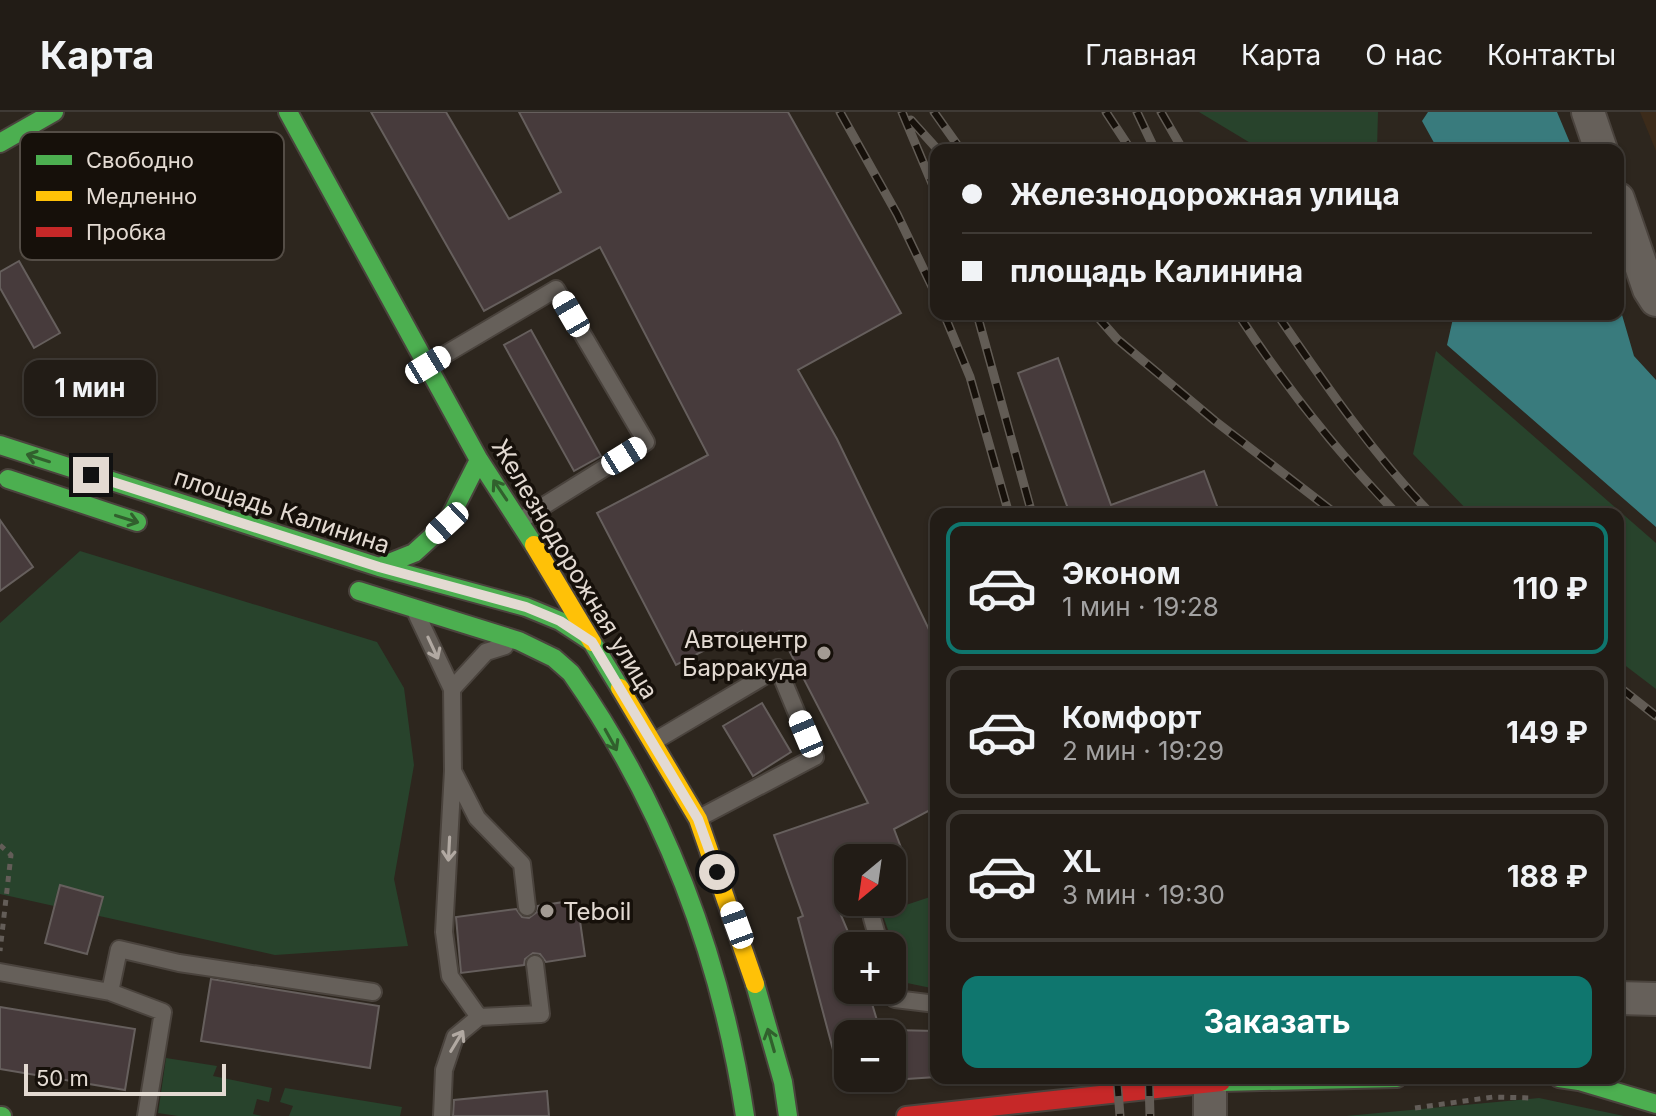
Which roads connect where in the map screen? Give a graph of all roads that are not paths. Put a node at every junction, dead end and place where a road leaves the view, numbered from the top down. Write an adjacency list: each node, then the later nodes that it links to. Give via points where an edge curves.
1 (54, 112): 4 (main road)
2 (288, 112): 8 (main road, Железнодорожная улица)
3 (1588, 112): 5 (street)
4 (0, 143)
5 (1599, 144)
6 (1624, 216): 7 (street)
7 (1656, 300)
8 (428, 365): 10 (main road, Железнодорожная улица); 12 (lane, via 556,289 646,442)
9 (0, 445): 14 (main road, площадь Калинина, one-way to 9)
10 (479, 460): 12 (main road, Железнодорожная улица, one-way to 10); 14 (main road, via 447,523 414,553)
11 (0, 476): 13 (main road, one-way to 13)
12 (520, 521): 18 (main road, Железнодорожная улица)
13 (156, 528)
14 (379, 567): 18 (main road, площадь Калинина, via 526,607)
15 (336, 584): 16 (main road)
16 (414, 608): 17 (main road); 19 (lane, one-way to 19)
17 (519, 641): 19 (lane, via 486,652); 42 (main road, one-way to 42, via 571,673 655,818 713,968)
18 (592, 642): 20 (main road, Железнодорожная улица)
19 (452, 689): 21 (lane)
20 (652, 743): 22 (main road, Железнодорожная улица); 22 (lane, via 778,668 815,757)
21 (453, 771): 23 (lane, via 477,818 522,864); 34 (lane, one-way to 34, via 444,932 450,976)
22 (698, 819): 43 (main road, Железнодорожная улица, one-way to 22, via 746,952)
23 (527, 907)
24 (872, 918): 25 (lane)
25 (876, 932)
26 (535, 964): 34 (lane, via 541,1014)
27 (0, 972): 28 (lane)
28 (110, 992): 29 (lane, via 119,949); 40 (lane, via 163,1012)
29 (373, 992)
30 (1624, 998): 31 (street)
31 (1656, 999)
32 (906, 1000): 33 (lane)
33 (930, 1003)
34 (479, 1017): 41 (lane, one-way to 34, via 444,1070 455,1037)
35 (1169, 1084): 39 (main road)
36 (1209, 1084): 45 (street)
37 (1589, 1084): 38 (main road)
38 (1652, 1103)
39 (970, 1104): 44 (main road)
40 (146, 1116)
41 (442, 1116)
42 (745, 1116)
43 (788, 1116)
44 (906, 1116)
45 (1210, 1116)

